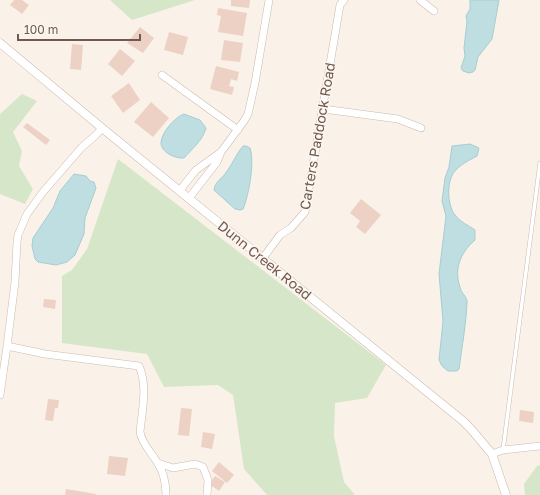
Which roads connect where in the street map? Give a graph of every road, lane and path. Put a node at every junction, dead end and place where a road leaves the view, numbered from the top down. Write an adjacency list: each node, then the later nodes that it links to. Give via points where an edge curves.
1 (269, 0): 10 (street, via 252,102)
2 (344, 0): 7 (street, Carters Paddock Road, via 340,5)
3 (420, 0): 4 (street)
4 (434, 11)
5 (0, 43): 8 (street, Dunn Creek Road)
6 (162, 75): 10 (street)
7 (322, 109): 9 (street, via 398,119); 15 (street, Carters Paddock Road, via 305,212 291,228 280,235)
8 (102, 128): 13 (street, Dunn Creek Road); 16 (street, via 82,146 27,214 18,235)
9 (421, 128)
10 (238, 130): 11 (street)
11 (221, 152): 13 (street, via 196,170); 14 (street, via 217,162)
12 (540, 163): 19 (lane)
13 (180, 190): 14 (street, Dunn Creek Road)
14 (190, 198): 15 (street, Dunn Creek Road)
15 (262, 258): 20 (street, Dunn Creek Road, via 463,421)
16 (7, 346): 17 (street); 21 (street, via 45,354 139,366 144,376 141,440)
17 (0, 395)
18 (540, 446): 19 (street)
19 (503, 450): 20 (street)
20 (492, 454): 24 (street, Dunn Creek Road)
21 (158, 463): 22 (street, via 166,485); 23 (street, via 173,468 195,464 203,467 208,480)
22 (166, 495)
23 (207, 495)
24 (506, 495)

